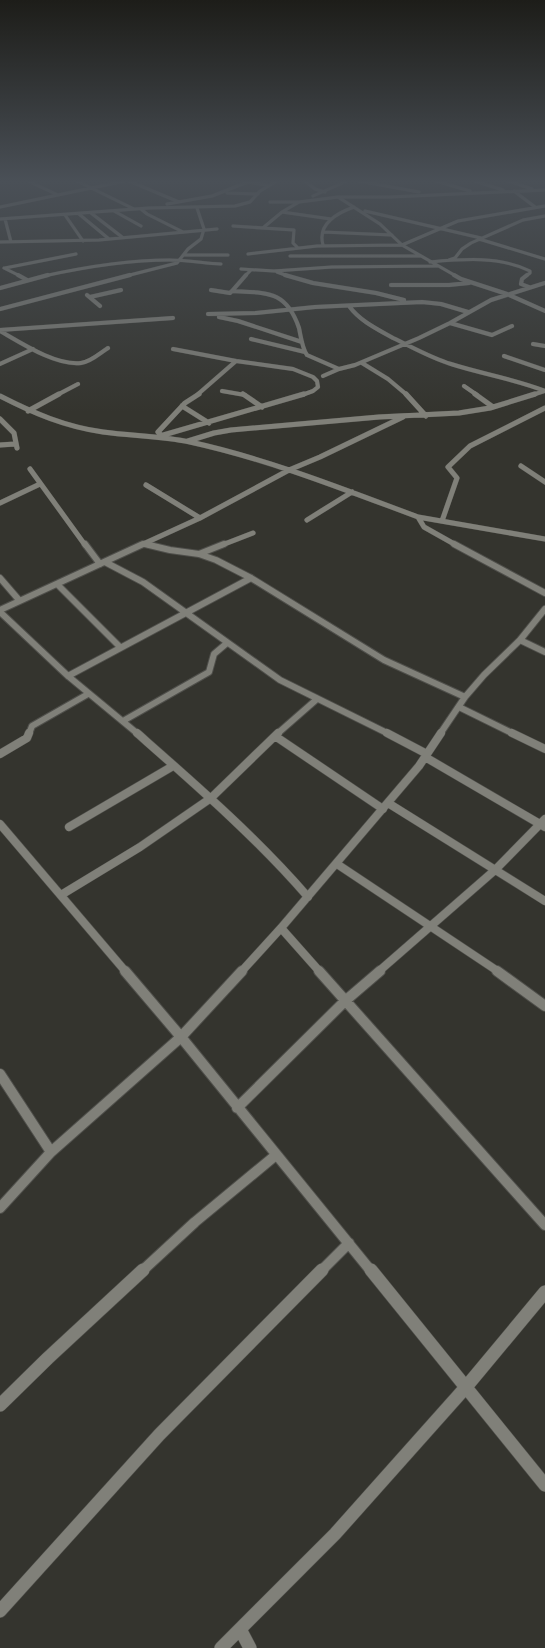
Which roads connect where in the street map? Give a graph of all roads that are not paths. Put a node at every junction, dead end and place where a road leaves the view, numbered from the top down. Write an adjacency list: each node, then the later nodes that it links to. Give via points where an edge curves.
1 (56, 258): 11 (street)
2 (182, 258): 6 (street)
3 (423, 258): 7 (street)
4 (455, 258): 5 (street)
5 (448, 260): 7 (street); 19 (street, via 499,262 522,268 530,273 522,279 521,284)
6 (180, 261): 8 (street); 15 (street, via 152,260 116,264); 21 (street)
7 (430, 262): 10 (street)
8 (222, 264)
9 (0, 266): 11 (street)
10 (437, 266): 14 (street, via 332,267); 16 (street)
11 (5, 268): 15 (street)
12 (241, 269): 13 (street)
13 (252, 270): 14 (street); 24 (street)
14 (274, 271): 27 (street, via 316,285)
15 (27, 280): 20 (street)
16 (471, 283): 18 (street); 25 (street)
17 (545, 283): 19 (street)
18 (391, 285)
19 (530, 287): 25 (street)
20 (0, 288)
21 (80, 289): 26 (street); 30 (street)
22 (121, 290): 26 (street)
23 (211, 290): 24 (street, via 230,293)
24 (232, 291): 31 (street, via 273,295 283,300)
25 (507, 294): 32 (street); 33 (street)
26 (90, 297): 28 (street)
27 (412, 302): 29 (street); 32 (street, via 441,304)
28 (100, 306)
29 (349, 306): 31 (street); 40 (street, via 360,318)
30 (0, 309)
31 (290, 310): 39 (street, via 298,325); 39 (street, via 206,314 238,321)
32 (468, 312): 35 (street)
33 (545, 312)
34 (173, 318): 37 (street)
35 (450, 323): 36 (street, via 492,335); 40 (street)
36 (512, 326)
37 (0, 331): 44 (street)
38 (251, 339): 46 (street)
39 (302, 342): 46 (street)
40 (405, 344): 49 (street); 57 (street, via 449,364 522,382)
41 (533, 344): 42 (street)
42 (545, 346)
43 (108, 348): 44 (street, via 88,361 73,364)
44 (33, 349): 50 (street)
45 (173, 349): 48 (street)
46 (305, 352): 51 (street, via 312,358)
47 (504, 356): 52 (street)
48 (236, 361): 59 (street); 60 (street, via 293,369 313,377 317,382 318,387 313,391)
49 (362, 363): 51 (street); 64 (street, via 378,371 420,407)
50 (0, 364)
51 (339, 369): 53 (street)
52 (545, 370)
53 (323, 376)
54 (78, 384): 63 (street)
55 (464, 386): 61 (street)
56 (222, 391): 60 (street, via 243,394)
57 (545, 391): 61 (street)
58 (0, 396): 63 (street)
59 (182, 406): 67 (street); 68 (street, via 158,432)
60 (262, 407): 67 (street)
61 (493, 407): 64 (street)
62 (545, 408): 83 (street, via 470,446 448,467 457,478)
63 (28, 411): 69 (street, via 48,420 75,427)
64 (426, 416): 65 (street)
65 (403, 417): 70 (street, via 230,430); 74 (street)
66 (0, 419): 71 (street, via 14,434 16,446)
67 (209, 423): 68 (street)
68 (162, 436): 69 (street)
69 (156, 438): 70 (street)
70 (188, 442): 74 (street)
71 (0, 445)
72 (521, 466): 75 (street)
73 (30, 469): 76 (street)
74 (289, 470): 78 (street); 81 (street)
75 (545, 482)
76 (40, 484): 79 (street); 88 (street)
77 (146, 485): 81 (street)
78 (352, 492): 80 (street); 82 (street)
79 (0, 503)
80 (418, 517): 83 (street); 92 (street, via 424,527 431,532)
81 (200, 518): 86 (street)
82 (307, 520)
83 (442, 521): 85 (street)
84 (253, 533): 87 (street)
85 (545, 539)
86 (144, 544): 87 (street); 88 (street)
87 (199, 554): 90 (street)
88 (103, 563): 91 (street); 96 (street, via 143,582)
89 (0, 578): 93 (street)
90 (251, 578): 96 (street); 103 (street, via 384,660)
91 (57, 584): 93 (street); 99 (street)
92 (545, 593)
93 (19, 600): 95 (street)
94 (545, 609): 97 (street)
95 (0, 611): 101 (street)
96 (186, 614): 98 (street); 99 (street)
97 (520, 640): 100 (street); 103 (street)
98 (227, 643): 104 (street, via 280,680); 106 (street, via 216,651 209,672)
99 (120, 647): 101 (street)
100 (545, 652)
101 (68, 676): 102 (street)
102 (88, 694): 106 (street); 109 (street, via 32,726 27,738)
103 (465, 697): 105 (street)
104 (317, 699): 107 (street); 110 (street, via 357,717)
105 (459, 707): 108 (street); 110 (street)
106 (123, 721): 111 (street)
107 (275, 736): 112 (street); 113 (street)
108 (545, 749)
109 (0, 754)
110 (426, 755): 113 (street); 114 (street)
111 (173, 766): 112 (street); 116 (street)
112 (211, 798): 119 (street); 120 (street)
113 (386, 806): 117 (street); 118 (street)
114 (543, 823): 118 (street)
115 (0, 824): 119 (street)
116 (69, 827)
117 (337, 864): 120 (street); 122 (street)
118 (495, 870): 121 (street); 122 (street)
119 (61, 895): 126 (street)
120 (308, 896): 123 (street)
121 (545, 901)
122 (429, 927): 124 (street); 125 (street)
123 (281, 928): 124 (street); 126 (street)
124 (345, 1001): 128 (street); 132 (street)
125 (545, 1006)
126 (181, 1037): 128 (street); 129 (street)
127 (0, 1074): 129 (street)
128 (237, 1108): 130 (street)
129 (51, 1152): 131 (street)
130 (276, 1155): 133 (street); 136 (street, via 194,1222)
131 (1, 1205)
132 (545, 1225)
133 (349, 1242): 135 (street); 138 (street, via 158,1435)
134 (545, 1292): 135 (street)
135 (466, 1387): 137 (street); 139 (street, via 335,1534)
136 (0, 1405)
137 (545, 1485)
138 (0, 1611)
139 (240, 1629): 140 (street); 141 (street)
140 (222, 1648)
141 (250, 1648)

